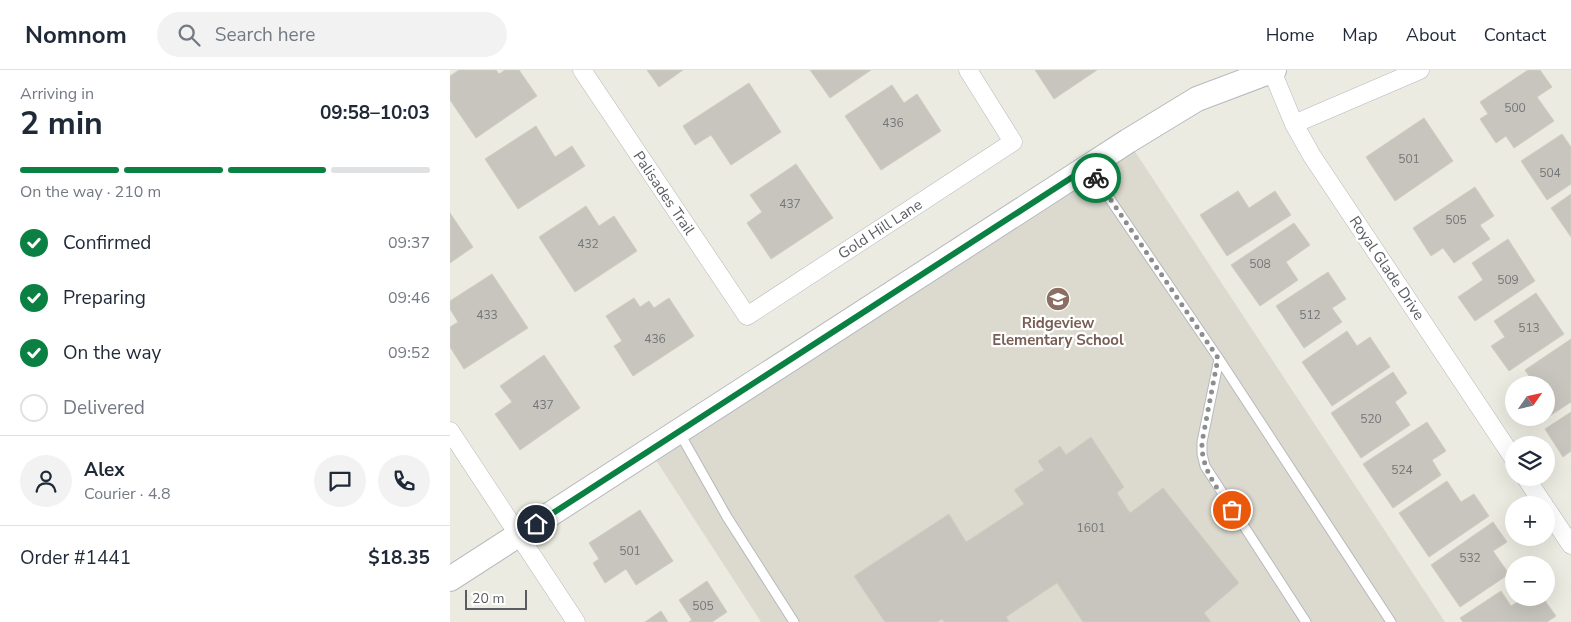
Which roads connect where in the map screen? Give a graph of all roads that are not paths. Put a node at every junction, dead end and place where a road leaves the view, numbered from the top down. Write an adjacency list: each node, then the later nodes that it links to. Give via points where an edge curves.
1 (582, 70): 7 (street, Palisades Trail)
2 (968, 70): 7 (street, Gold Hill Lane, via 1013,142)
3 (1273, 70): 5 (street, Royal Glade Drive); 6 (street, via 1197,99)
4 (1420, 70): 5 (street)
5 (1294, 124): 11 (street, Royal Glade Drive, via 1312,156)
6 (1088, 167): 8 (lane); 10 (street)
7 (747, 316)
8 (1218, 358): 18 (lane, via 1202,442 1205,466); 19 (lane)
9 (450, 431): 13 (street)
10 (679, 432): 13 (street); 17 (lane)
11 (1505, 446)
12 (1555, 521): 14 (street)
13 (520, 534): 15 (street); 16 (street)
14 (1571, 545)
15 (450, 579)
16 (576, 622)
17 (794, 622)
18 (1306, 622)
19 (1391, 622)

